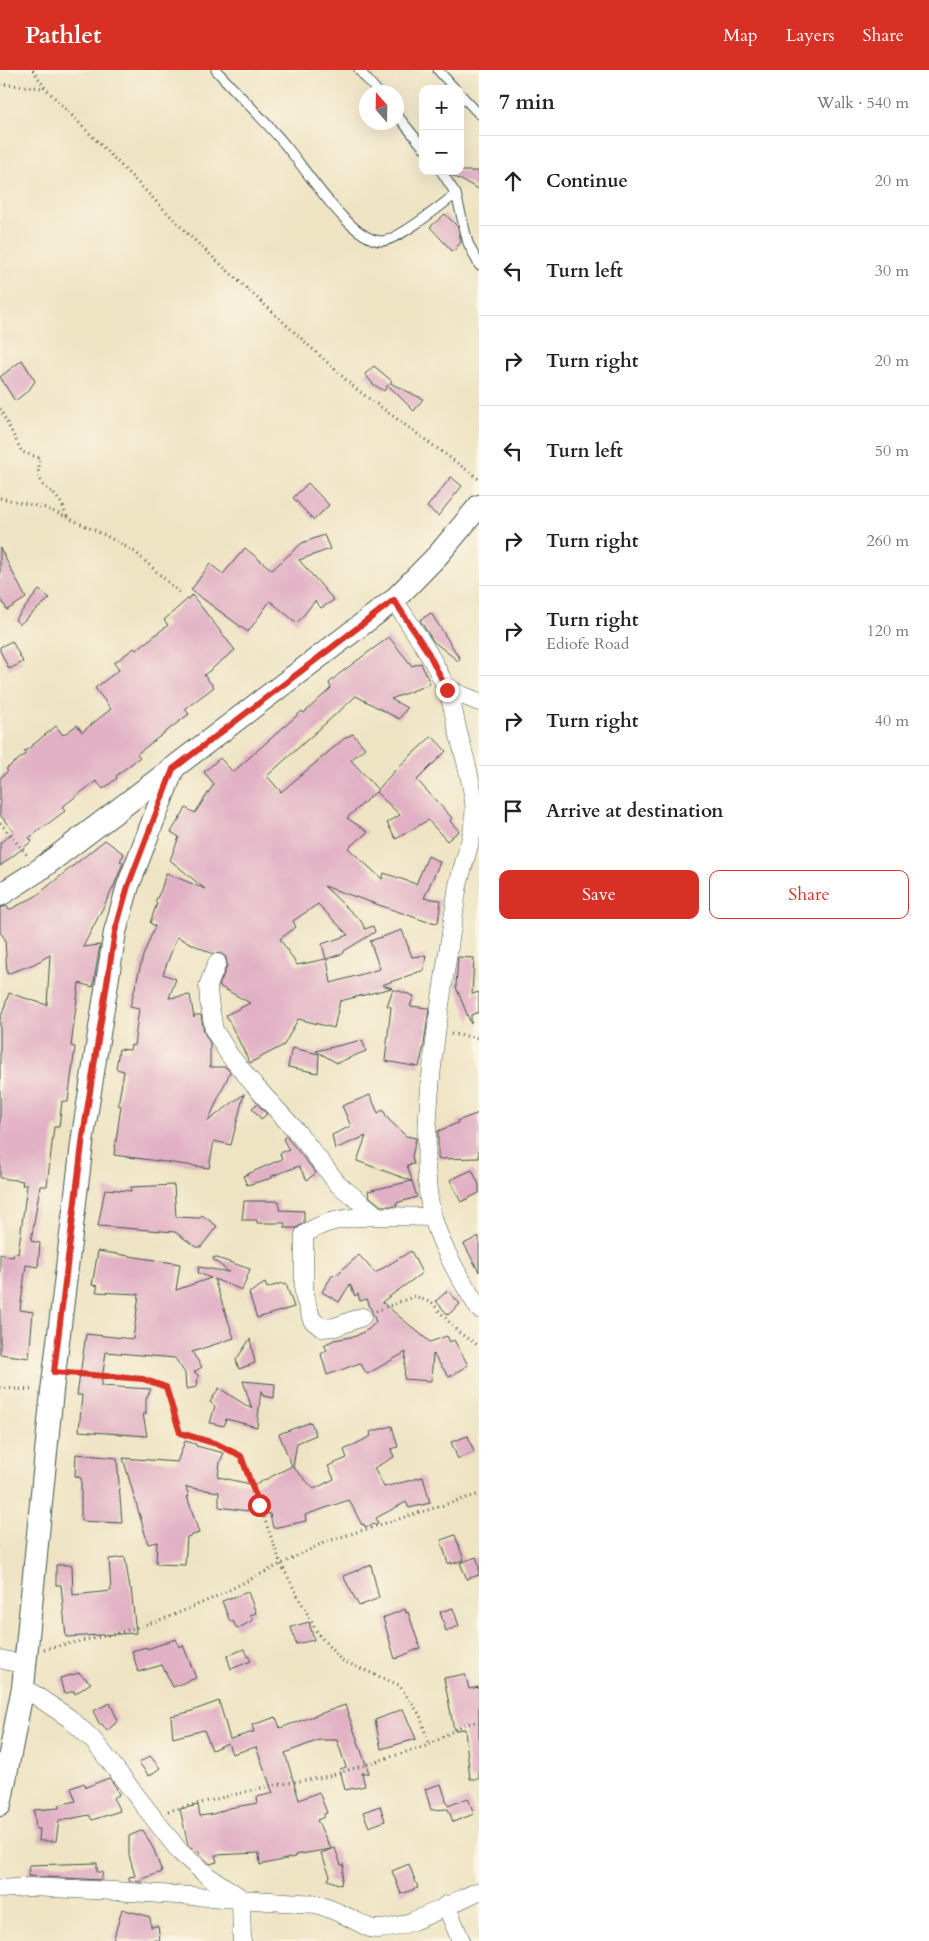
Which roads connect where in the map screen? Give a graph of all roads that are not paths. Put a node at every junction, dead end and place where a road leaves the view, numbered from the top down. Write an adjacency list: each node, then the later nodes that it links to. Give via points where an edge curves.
1 (216, 70): 11 (lane, via 285,145 337,212 366,236 382,241 399,235)
2 (359, 70): 4 (lane)
3 (438, 70): 5 (lane)
4 (372, 85)
5 (451, 85)
6 (464, 98): 7 (lane)
7 (479, 114)
8 (404, 124): 9 (lane)
9 (419, 142)
10 (444, 175): 11 (lane)
11 (456, 194): 12 (lane, via 468,243)
12 (479, 265)
13 (478, 508): 14 (street)
14 (394, 600): 15 (street, via 429,654); 17 (street)
15 (447, 690): 16 (street); 21 (street, via 474,803 472,832 458,888 430,1073 426,1155)
16 (479, 702)
17 (173, 769): 18 (street, via 39,870); 24 (street, via 128,886 115,932 83,1136 53,1382)
18 (0, 895)
19 (217, 963): 20 (street, via 208,986 209,1001 214,1030 230,1056 338,1184)
20 (377, 1216): 21 (street); 23 (street, via 313,1227 304,1235 304,1295 312,1320 322,1328)
21 (433, 1217): 22 (street, via 454,1270)
22 (479, 1309)
23 (362, 1317)
24 (26, 1659): 25 (street); 26 (street)
25 (0, 1660)
26 (23, 1687): 27 (street); 30 (street, via 69,1718 93,1740 180,1852)
27 (0, 1805)
28 (0, 1889): 30 (street, via 49,1888)
29 (479, 1891): 31 (street)
30 (241, 1898): 31 (street, via 316,1904 370,1928 394,1927 424,1918); 32 (street)
31 (446, 1905): 33 (street)
32 (242, 1941)
33 (461, 1941)

